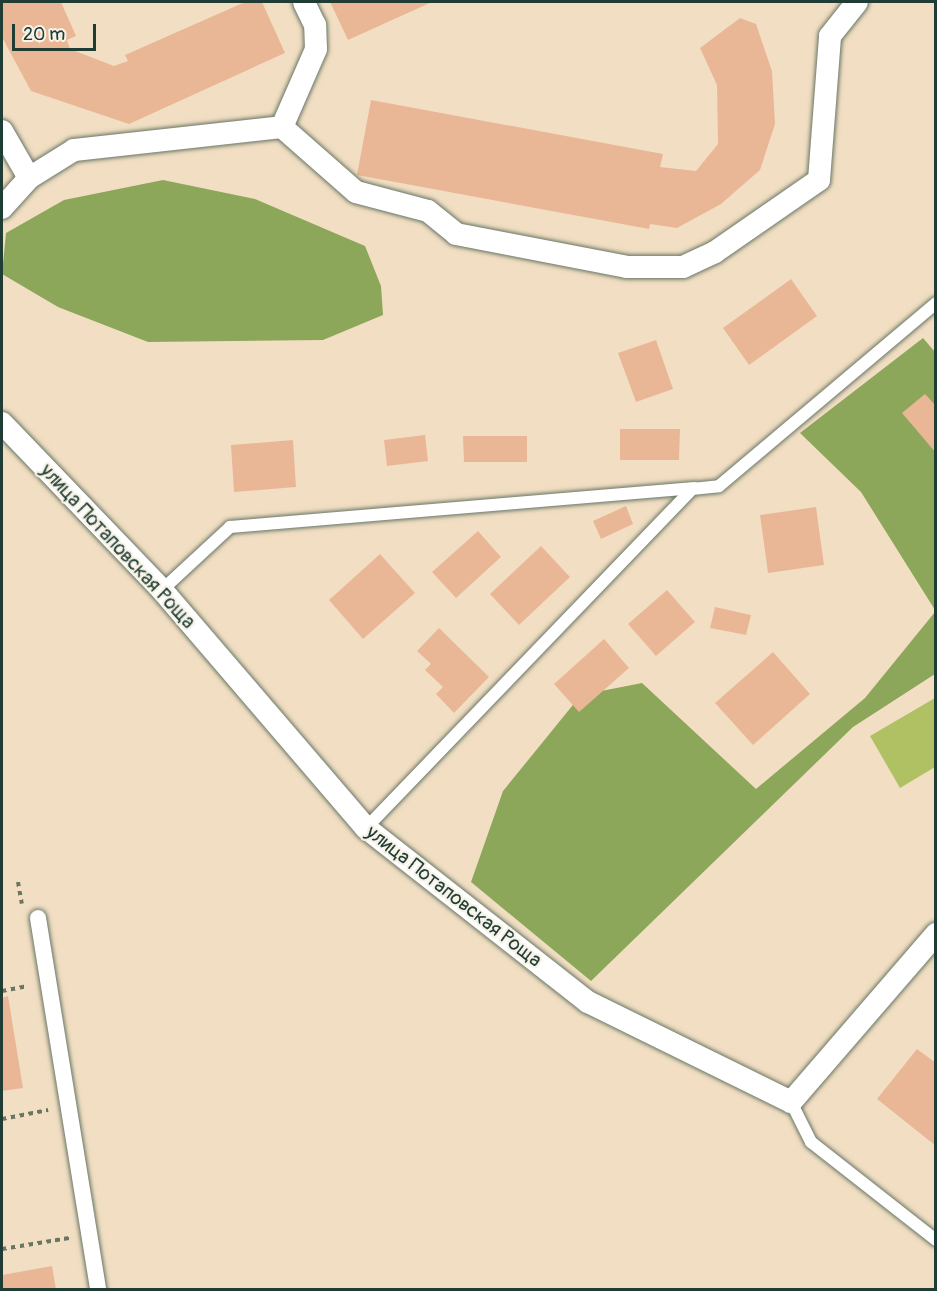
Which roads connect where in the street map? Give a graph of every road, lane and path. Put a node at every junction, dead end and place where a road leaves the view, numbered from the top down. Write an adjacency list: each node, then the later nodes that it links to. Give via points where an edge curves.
1 (304, 2): 3 (street, via 315,26 316,49)
2 (857, 2): 3 (street, via 830,36 819,180 715,252 683,267 627,267 456,234 428,212 356,192)
3 (282, 127): 5 (street, via 74,150)
4 (2, 131): 5 (street)
5 (28, 178): 6 (street)
6 (2, 207)
7 (936, 303): 9 (lane)
8 (2, 423): 10 (street, улица Потаповская Роща)
9 (719, 486): 10 (lane, via 230,527); 11 (lane, via 692,489)
10 (162, 590): 11 (street, улица Потаповская Роща)
11 (366, 828): 14 (street, улица Потаповская Роща, via 588,1002)
12 (38, 918): 20 (street)
13 (936, 934): 14 (street)
14 (791, 1102): 17 (lane, via 811,1142)
15 (28, 1114): 16 (path)
16 (2, 1119)
17 (936, 1240)
18 (48, 1241): 19 (path)
19 (2, 1249)
20 (98, 1290)

